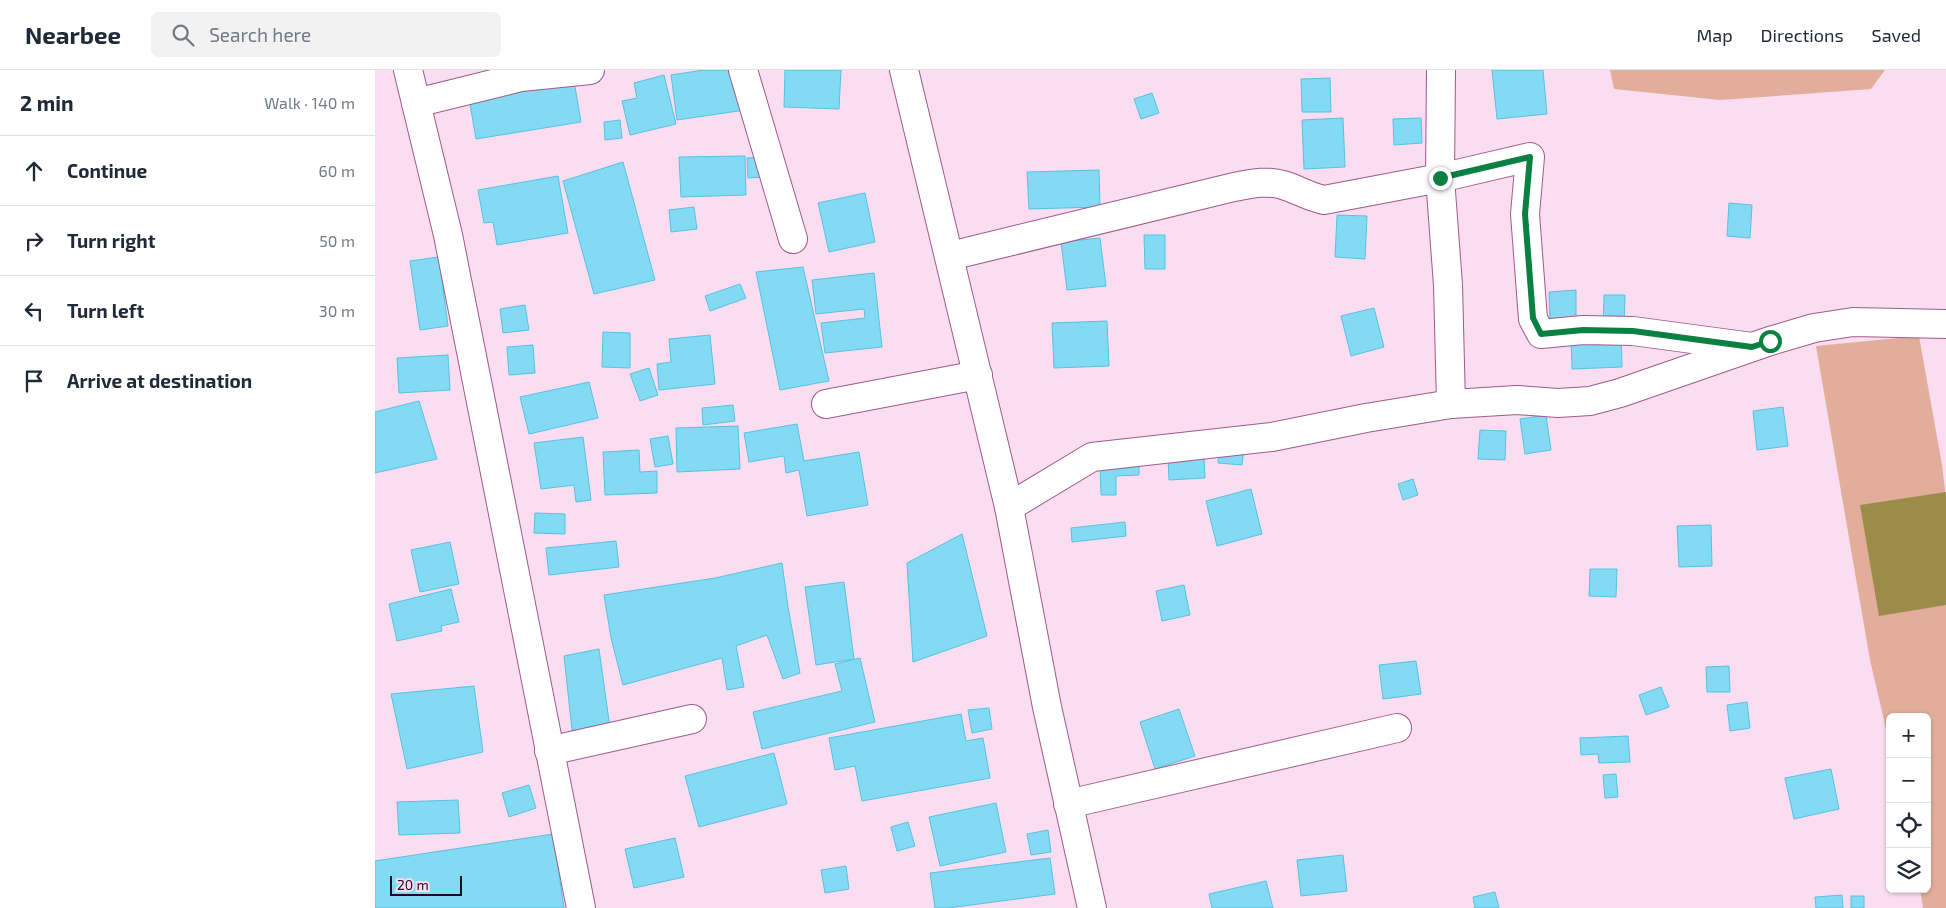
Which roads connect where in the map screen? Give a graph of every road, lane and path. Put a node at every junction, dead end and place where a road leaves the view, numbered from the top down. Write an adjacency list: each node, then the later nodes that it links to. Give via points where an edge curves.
1 (408, 70): 6 (street)
2 (590, 70): 6 (street, via 521,77)
3 (743, 70): 8 (street)
4 (904, 70): 9 (street)
5 (1441, 70): 7 (street)
6 (416, 103): 18 (street, via 448,235)
7 (1440, 178): 9 (street, via 1324,200 1311,198 1282,184 1261,182); 11 (street, via 1530,157 1525,214 1533,318 1541,334 1583,330 1633,331); 14 (street, via 1448,285)
8 (793, 239)
9 (950, 256): 12 (street)
10 (1946, 324): 11 (street, via 1853,322 1814,328)
11 (1752, 347): 14 (street, via 1590,401 1517,400)
12 (978, 375): 13 (street); 15 (street)
13 (826, 404)
14 (1451, 404): 15 (street, via 1272,437 1092,457)
15 (1009, 507): 19 (street)
16 (692, 719): 18 (street)
17 (1397, 728): 19 (street)
18 (549, 751): 20 (street)
19 (1069, 804): 21 (street)
20 (581, 908)
21 (1092, 908)

